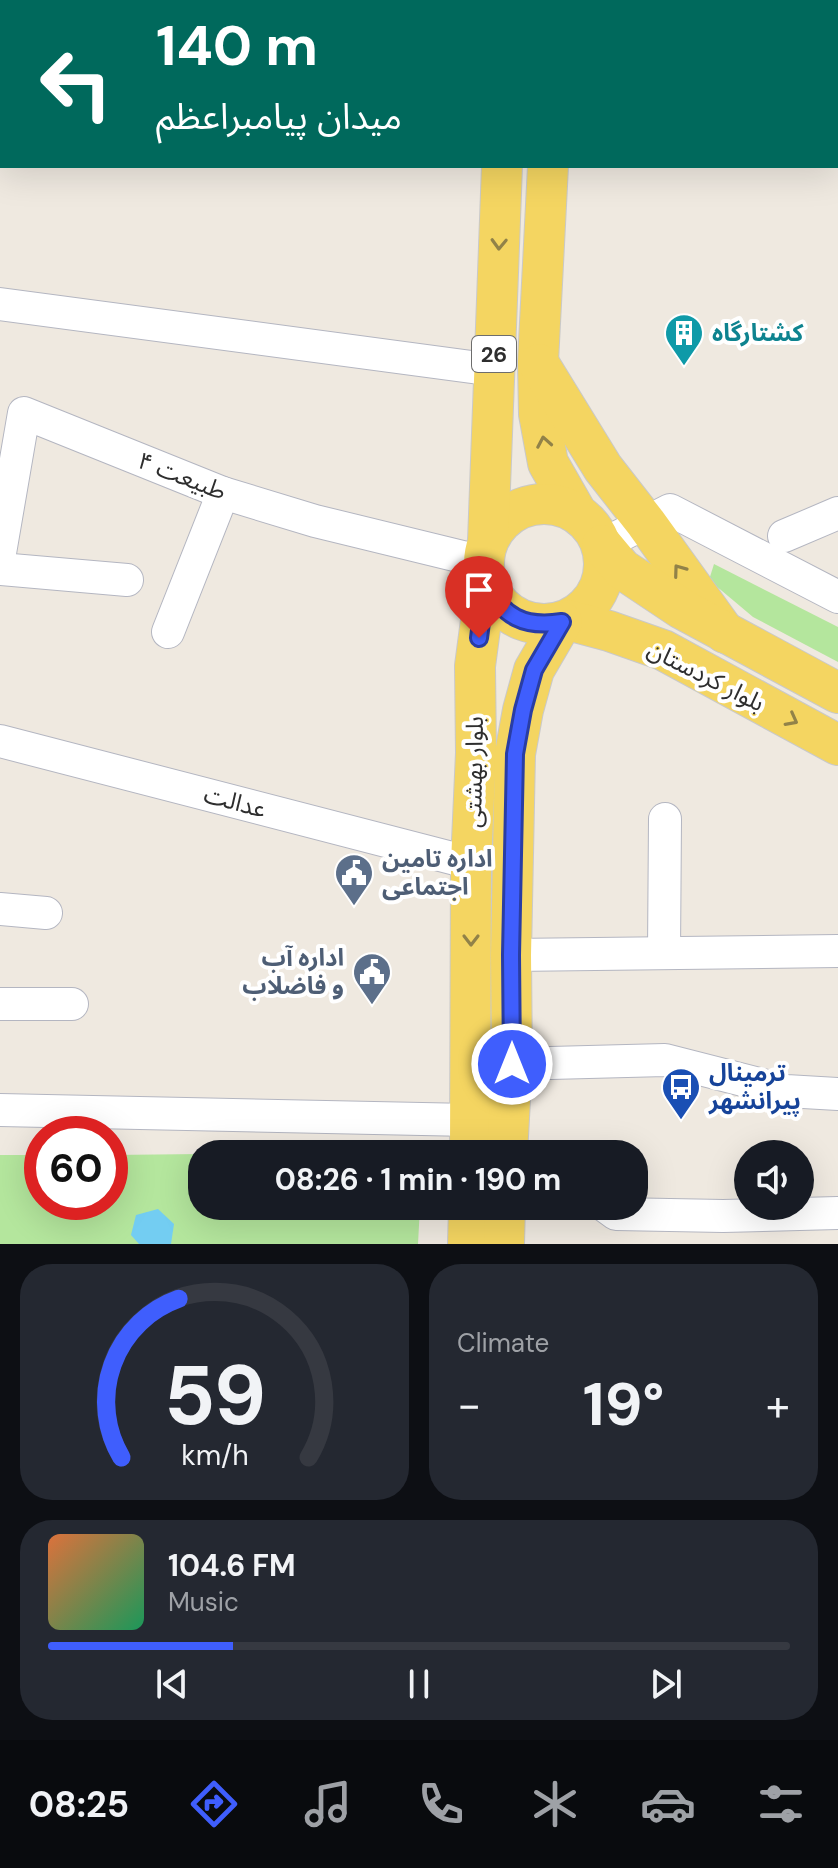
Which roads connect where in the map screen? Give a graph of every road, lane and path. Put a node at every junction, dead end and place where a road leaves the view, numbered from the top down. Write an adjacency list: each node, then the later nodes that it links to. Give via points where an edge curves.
1 (502, 168): 5 (main road, 26, one-way to 5)
2 (548, 168): 4 (main road, 26)
3 (0, 304): 5 (street)
4 (538, 362): 7 (main road, 26, one-way to 4, via 548,463 539,414); 9 (main road, via 603,468)
5 (494, 370): 13 (main road, 26)
6 (223, 493): 12 (street, طبیعت ۴, via 24,413); 13 (street, طبیعت ۴); 18 (street)
7 (576, 512): 11 (main road, 26); 13 (main road, via 535,504 516,510 499,523)
8 (838, 513): 10 (street)
9 (646, 523): 11 (street); 16 (street, via 670,510); 19 (main road, one-way to 9)
10 (784, 536)
11 (602, 545): 17 (main road, via 603,581 583,610); 19 (main road, بلوار کردستان, via 622,569)
12 (0, 553)
13 (485, 562): 17 (main road, via 494,599 508,613 543,625); 21 (main road, بلوار بهشتی / 26)
14 (0, 569): 15 (street)
15 (127, 580)
16 (838, 597)
17 (565, 621): 22 (main road, via 534,670); 24 (main road, بلوار کردستان, one-way to 24, via 663,650)
18 (168, 632)
19 (725, 633): 20 (main road, بلوار کردستان)
20 (838, 693)
21 (475, 720): 22 (main road, via 502,708 512,714); 26 (main road, بلوار بهشتی / 26)
22 (519, 730): 31 (main road)
23 (0, 741): 26 (street, عدالت)
24 (838, 745)
25 (665, 819): 30 (street)
26 (471, 863): 37 (main road, بلوار بهشتی / 26, one-way to 37)
27 (0, 909): 28 (street)
28 (46, 913)
29 (838, 951): 30 (street)
30 (664, 952): 31 (street)
31 (511, 955): 34 (main road)
32 (0, 1004): 33 (street)
33 (72, 1004)
34 (512, 1064): 35 (street, via 665,1060 786,1091); 38 (main road)
35 (838, 1094)
36 (0, 1110): 37 (street)
37 (470, 1137)
38 (508, 1140)
39 (838, 1213): 40 (street)
40 (648, 1215)
41 (469, 1220): 43 (main road)
42 (505, 1220): 44 (main road)
43 (468, 1244)
44 (504, 1244)

